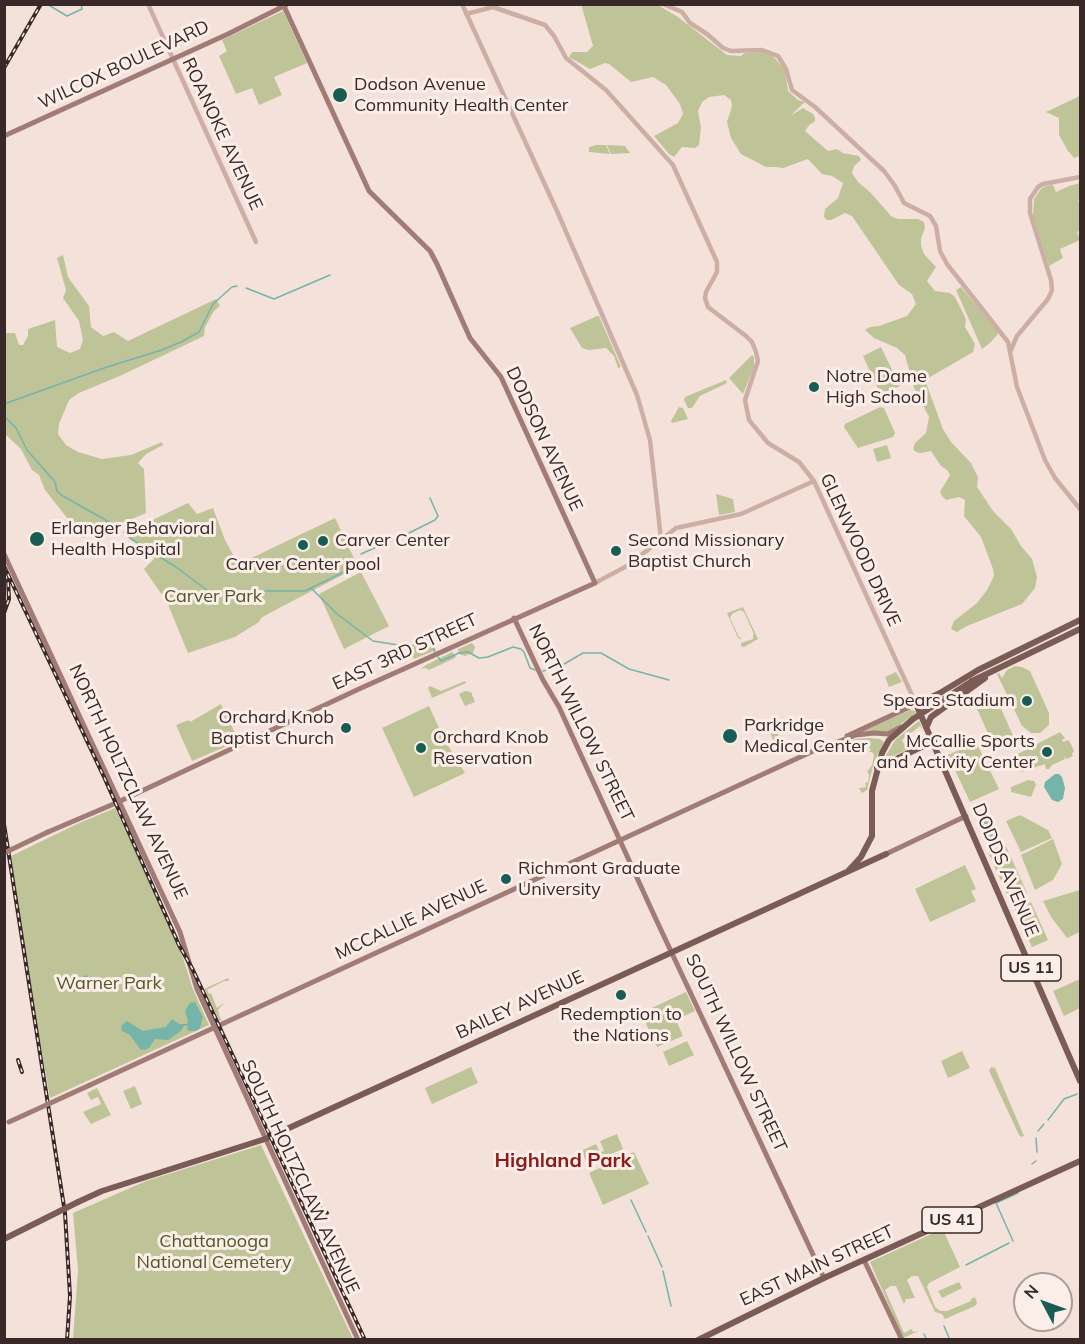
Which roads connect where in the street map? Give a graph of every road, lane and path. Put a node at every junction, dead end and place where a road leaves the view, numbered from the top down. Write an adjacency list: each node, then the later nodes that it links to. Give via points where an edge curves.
1 (148, 4): 6 (street, ROANOKE AVENUE)
2 (462, 4): 5 (street)
3 (663, 4): 10 (street, via 682,12 723,48 762,50 778,56 792,90 884,171 904,202 930,216 947,264 1004,335)
4 (285, 5): 6 (main road, WILCOX BOULEVARD); 15 (main road, DODSON AVENUE, via 369,191 430,251 470,338 501,377)
5 (466, 14): 11 (street, GLENWOOD DRIVE, via 493,7 545,25 566,58 606,90 674,165 717,262 717,272 706,292 708,307 746,336 756,352 758,361 745,400 749,420 768,443 799,462); 13 (street, via 633,388 653,455)
6 (172, 59): 7 (main road, WILCOX BOULEVARD); 9 (street, ROANOKE AVENUE)
7 (4, 136)
8 (1080, 177): 10 (street, via 1043,184 1030,199 1030,213 1052,288)
9 (256, 242)
10 (1011, 350): 12 (street, via 1017,387 1049,469)
11 (814, 481): 13 (street, EAST 3RD STREET, via 741,514 683,525); 24 (street, GLENWOOD DRIVE)
12 (1080, 509)
13 (661, 539): 15 (street, EAST 3RD STREET, via 627,566)
14 (4, 554): 34 (main road, NORTH HOLTZCLAW AVENUE)
15 (595, 583): 16 (main road, EAST 3RD STREET)
16 (514, 618): 34 (main road, EAST 3RD STREET); 36 (main road, NORTH WILLOW STREET)
17 (1080, 620): 19 (main road)
18 (1080, 629): 20 (main road)
19 (1053, 632): 20 (main road); 21 (main road)
20 (1057, 639): 22 (main road)
21 (997, 662): 23 (main road); 24 (main road)
22 (1009, 662): 23 (main road); 26 (main road, via 931,717)
23 (972, 681): 25 (main road, bridge)
24 (916, 704): 26 (main road, DODDS AVENUE / US 11); 28 (main road)
25 (905, 725): 27 (main road, MCCALLIE AVENUE, via 888,734); 29 (main road)
26 (927, 726): 30 (main road, DODDS AVENUE / US 11)
27 (865, 734): 28 (main road, MCCALLIE AVENUE); 29 (main road, MCCALLIE AVENUE)
28 (840, 740): 36 (main road, MCCALLIE AVENUE)
29 (890, 740): 31 (main road)
30 (934, 741): 32 (main road); 35 (main road, DODDS AVENUE / US 11)
31 (882, 753): 32 (main road); 33 (main road)
32 (892, 760): 33 (main road)
33 (876, 768): 39 (main road, via 872,836 861,857)
34 (120, 801): 37 (main road, EAST 3RD STREET, bridge); 41 (main road, NORTH HOLTZCLAW AVENUE, via 180,932 193,980)
35 (966, 816): 38 (main road, BAILEY AVENUE); 42 (main road, DODDS AVENUE / US 11)
36 (621, 840): 40 (main road, SOUTH WILLOW STREET); 41 (main road, MCCALLIE AVENUE)
37 (4, 852)
38 (886, 854): 39 (main road, BAILEY AVENUE)
39 (846, 872): 40 (main road, BAILEY AVENUE)
40 (672, 951): 44 (main road, BAILEY AVENUE); 48 (main road, SOUTH WILLOW STREET)
41 (214, 1027): 43 (main road, MCCALLIE AVENUE, bridge); 44 (main road, SOUTH HOLTZCLAW AVENUE)
42 (1080, 1081)
43 (7, 1123)
44 (265, 1139): 46 (main road, BAILEY AVENUE, bridge, via 102,1191); 49 (main road, SOUTH HOLTZCLAW AVENUE)
45 (1080, 1161): 47 (main road, EAST MAIN STREET / US 41)
46 (4, 1239)
47 (864, 1260): 48 (main road, EAST MAIN STREET / US 41); 51 (main road)
48 (824, 1278): 50 (main road, EAST MAIN STREET / US 41)
49 (358, 1340)
50 (698, 1340)
51 (902, 1340)

